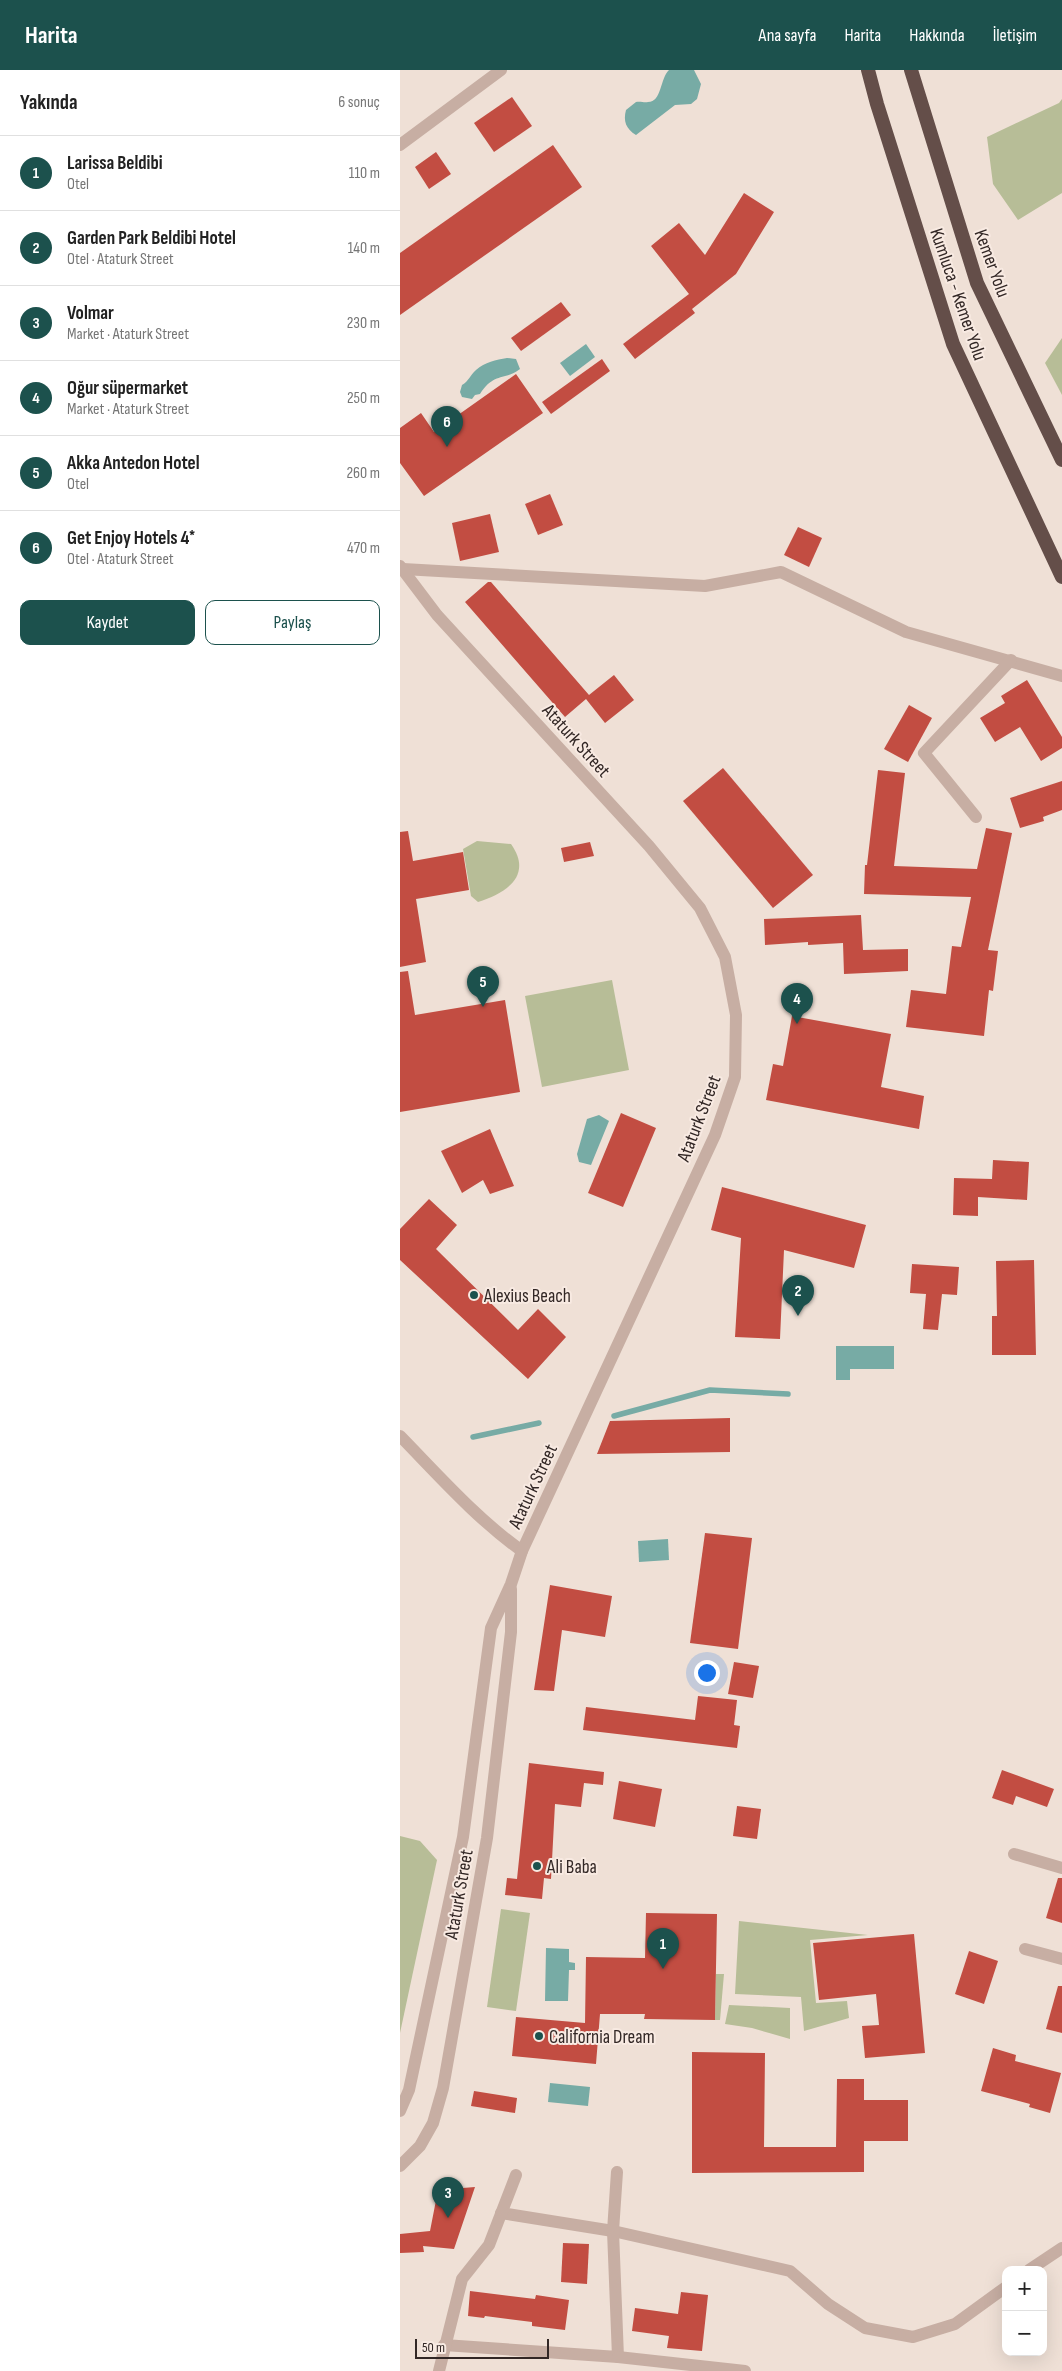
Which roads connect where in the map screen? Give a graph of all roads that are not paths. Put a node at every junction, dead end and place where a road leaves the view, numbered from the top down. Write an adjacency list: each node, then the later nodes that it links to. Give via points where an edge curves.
1 (502, 70): 4 (street)
2 (868, 70): 7 (highway, Kumluca - Kemer Yolu, via 953,344)
3 (912, 70): 5 (highway, Kemer Yolu, via 977,283)
4 (400, 144)
5 (1062, 460)
6 (402, 567): 8 (street, via 705,586 781,572 906,632); 12 (street, Ataturk Street, via 437,615 649,846 700,908 725,957 736,1015 735,1077 715,1135)
7 (1062, 577)
8 (1011, 660): 9 (street); 10 (street, via 924,752)
9 (1062, 676)
10 (976, 816)
11 (400, 1436): 12 (street, via 454,1492)
12 (522, 1551): 13 (street, Ataturk Street)
13 (511, 1584): 18 (street, Ataturk Street, via 491,1628 463,1837 409,2090); 19 (street, Ataturk Street, via 511,1632 487,1838 443,2088 433,2122 420,2146)
14 (1014, 1854): 15 (street)
15 (1062, 1868)
16 (1025, 1949): 17 (street)
17 (1062, 1959)
18 (400, 2111)
19 (400, 2166)
20 (618, 2172): 23 (street)
21 (516, 2175): 22 (street)
22 (501, 2213): 23 (street); 27 (street, via 489,2245 462,2279)
23 (613, 2231): 26 (street, via 790,2271 828,2304 865,2328 913,2337 955,2324); 28 (street)
24 (1062, 2248): 25 (street)
25 (1035, 2266)
26 (1002, 2289)
27 (444, 2345): 28 (street); 29 (street)
28 (618, 2357): 30 (street)
29 (439, 2371)
30 (745, 2371)

